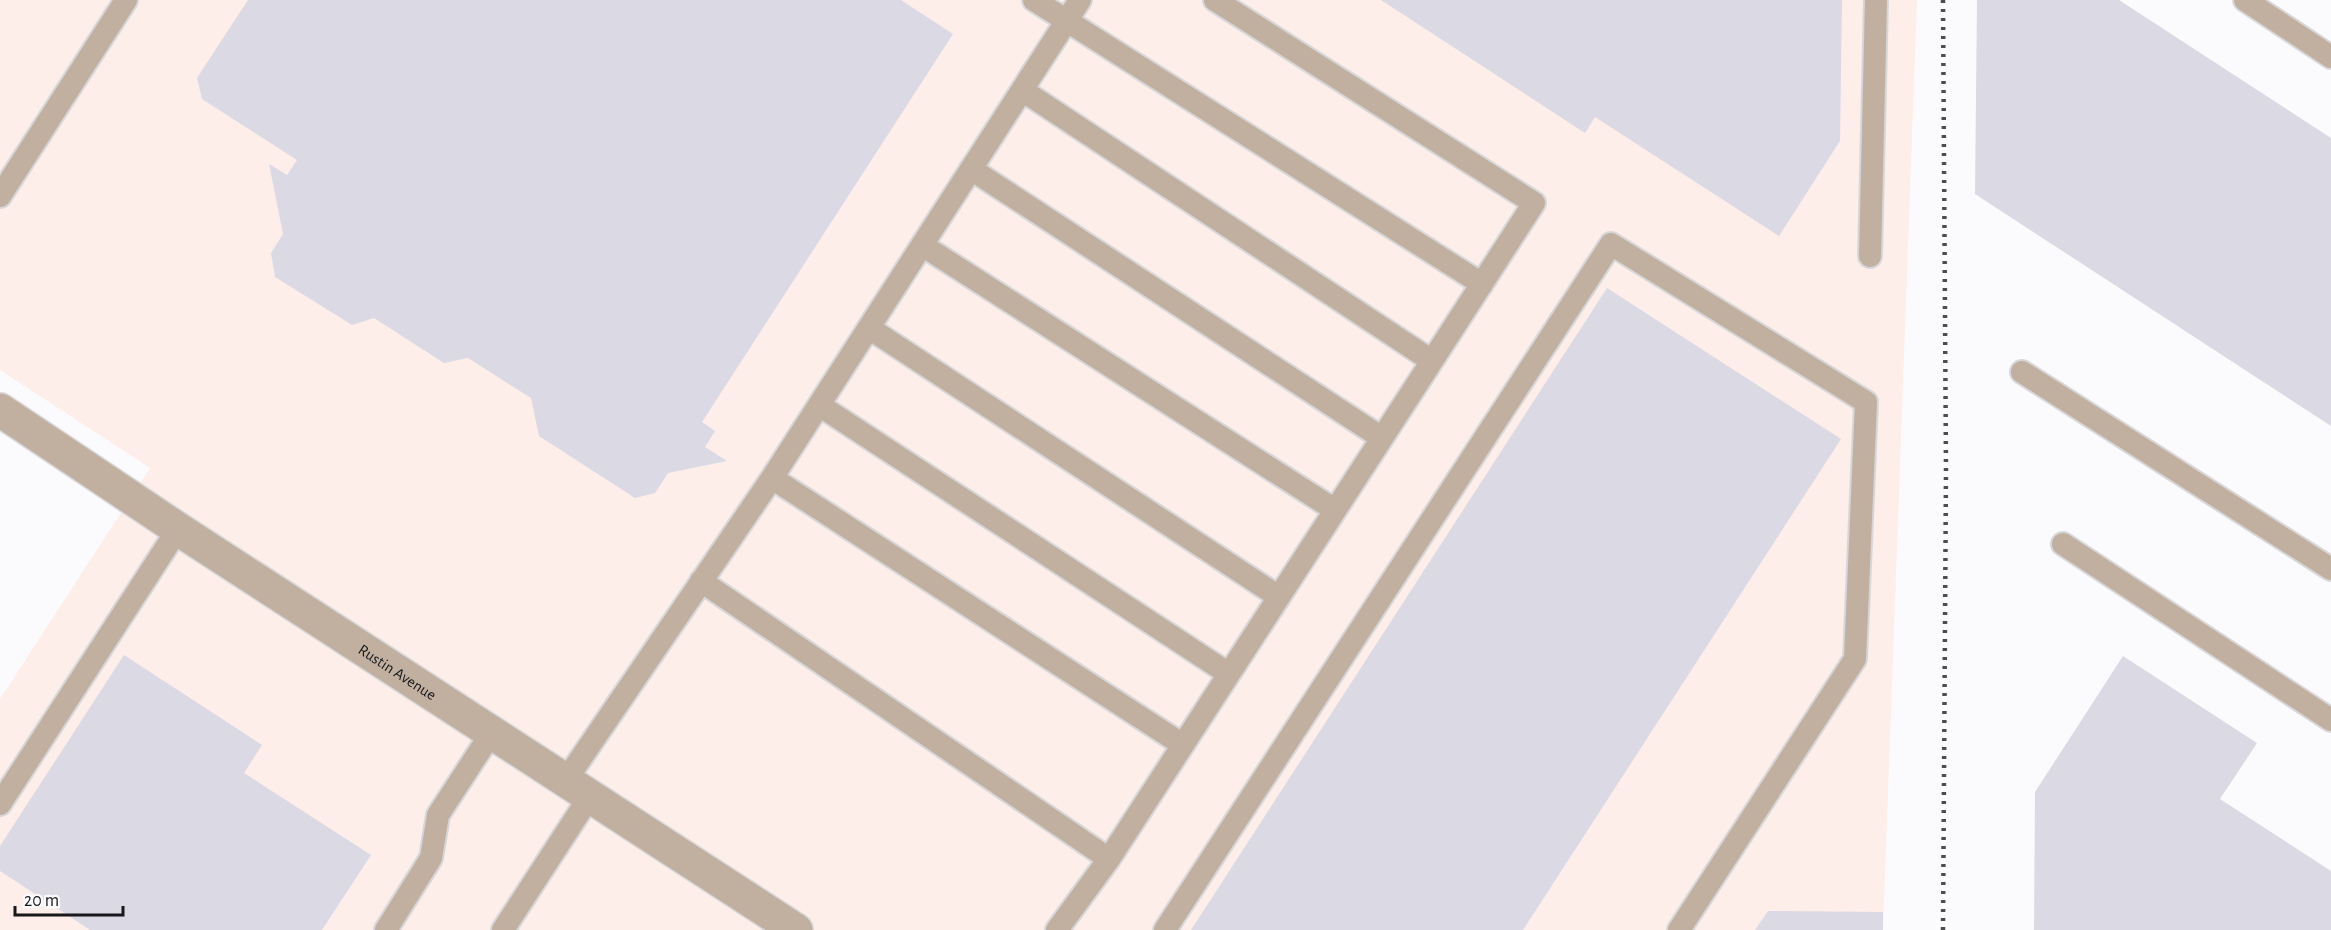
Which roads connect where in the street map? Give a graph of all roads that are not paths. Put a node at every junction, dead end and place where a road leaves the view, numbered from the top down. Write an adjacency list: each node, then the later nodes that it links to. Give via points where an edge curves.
1 (126, 0): 11 (lane)
2 (1034, 0): 7 (lane)
3 (1080, 0): 7 (lane)
4 (1215, 0): 14 (lane, via 1533,203)
5 (1876, 0): 13 (lane)
6 (2245, 0): 8 (lane)
7 (1066, 21): 9 (lane); 14 (lane)
8 (2331, 57)
9 (1022, 90): 10 (lane); 16 (lane)
10 (971, 170): 12 (lane); 20 (lane)
11 (0, 196)
12 (922, 245): 15 (lane); 22 (lane)
13 (1870, 256)
14 (1482, 284): 16 (lane)
15 (869, 328): 18 (lane); 27 (lane)
16 (1432, 361): 20 (lane)
17 (2022, 372): 25 (lane)
18 (819, 405): 21 (lane); 28 (lane)
19 (0, 410): 23 (street, Rustin Avenue)
20 (1382, 438): 22 (lane)
21 (772, 478): 26 (lane); 31 (lane)
22 (1335, 510): 27 (lane)
23 (178, 530): 30 (street, Rustin Avenue); 33 (lane)
24 (2063, 544): 29 (lane)
25 (2331, 569)
26 (701, 581): 32 (lane); 34 (lane)
27 (1279, 597): 28 (lane)
28 (1229, 674): 31 (lane)
29 (2331, 720)
30 (492, 732): 32 (street, Rustin Avenue); 35 (lane, via 438,815 431,858)
31 (1183, 745): 34 (lane)
32 (578, 788): 36 (lane); 37 (street, Rustin Avenue)
33 (0, 804)
34 (1108, 859): 38 (lane)
35 (386, 930)
36 (503, 930)
37 (796, 930)
38 (1057, 930)
39 (1165, 930): 40 (lane, via 1611,244 1866,402 1854,659)
40 (1679, 930)

